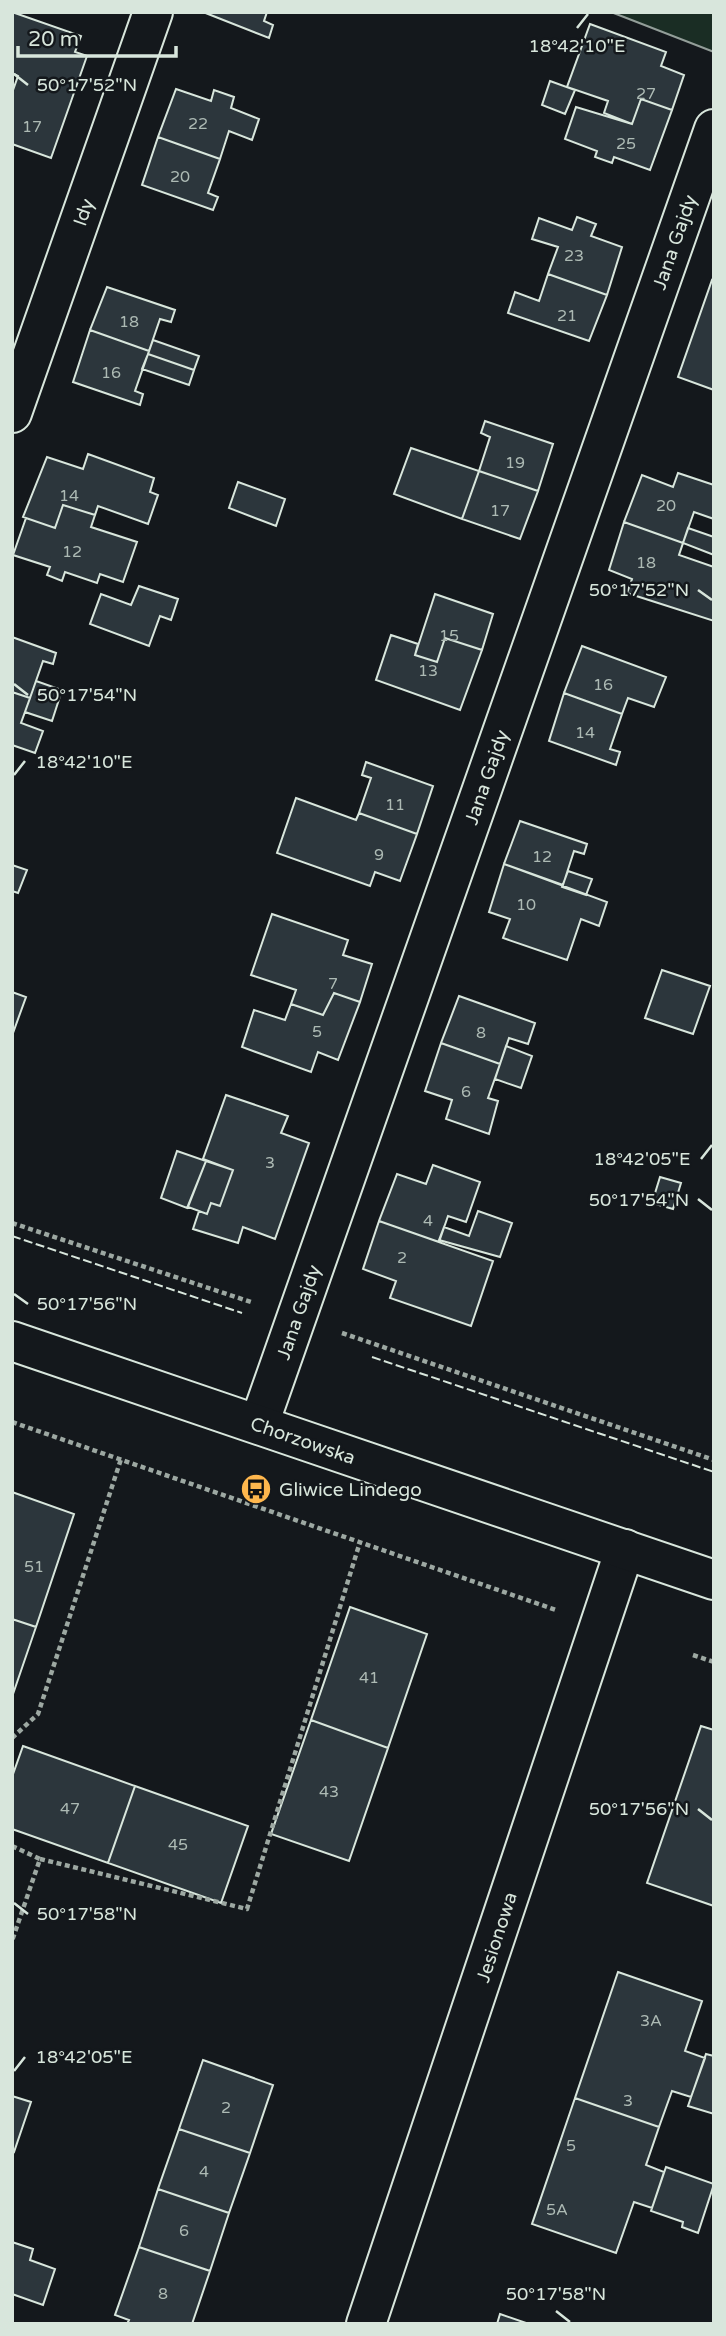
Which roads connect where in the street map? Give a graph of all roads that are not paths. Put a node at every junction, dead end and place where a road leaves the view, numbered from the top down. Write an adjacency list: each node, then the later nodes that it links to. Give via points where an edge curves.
1 (153, 12): 3 (street, Idy)
2 (714, 129): 5 (street, Jana Gajdy)
3 (12, 413)
4 (12, 1340): 5 (street, Chorzowska)
5 (259, 1424): 6 (street, Chorzowska)
6 (625, 1549): 7 (street, Chorzowska); 8 (street, Jesionowa)
7 (714, 1580)
8 (366, 2324)

